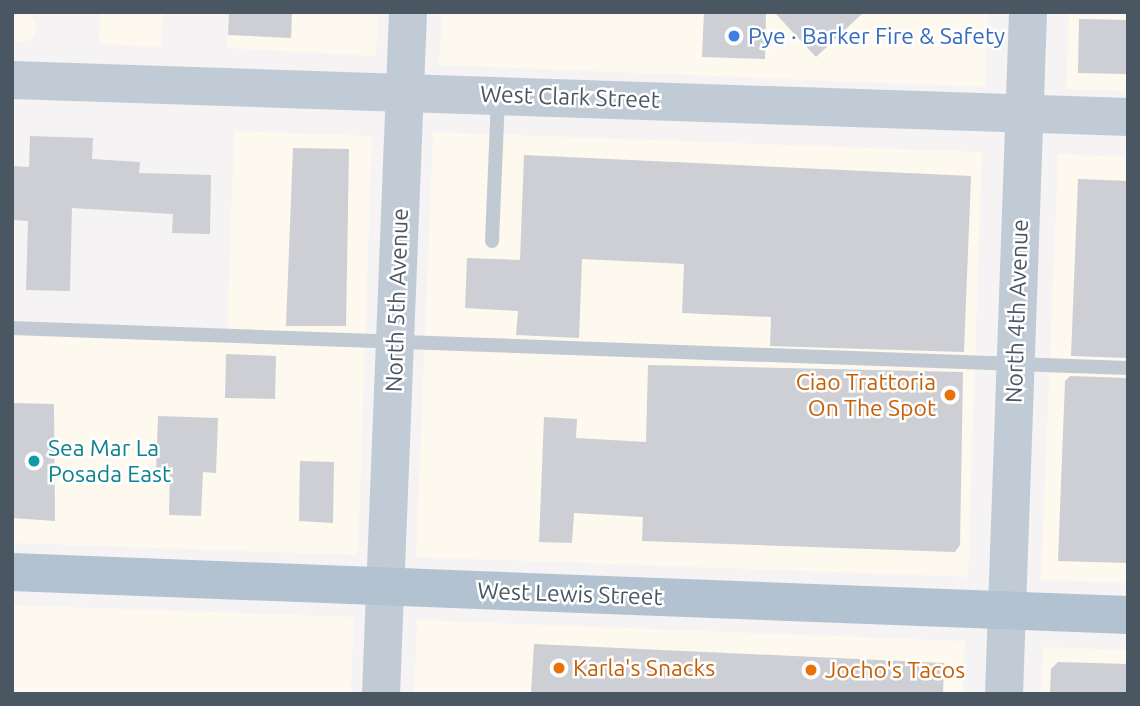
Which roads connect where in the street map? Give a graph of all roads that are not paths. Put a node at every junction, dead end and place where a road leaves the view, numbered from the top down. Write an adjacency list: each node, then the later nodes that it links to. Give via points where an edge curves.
1 (408, 12): 5 (street, North 5th Avenue)
2 (1028, 12): 6 (street, North 4th Avenue)
3 (12, 80): 5 (street, West Clark Street)
4 (498, 94): 5 (street, West Clark Street); 6 (street, West Clark Street); 8 (lane)
5 (405, 97): 10 (street, North 5th Avenue)
6 (1024, 113): 7 (street, West Clark Street); 11 (street, North 4th Avenue)
7 (1128, 117)
8 (492, 241)
9 (12, 328): 10 (lane)
10 (395, 343): 11 (lane); 14 (street, North 5th Avenue)
11 (1016, 364): 12 (lane); 15 (street, North 4th Avenue)
12 (1128, 368)
13 (12, 572): 14 (main road, West Lewis Street)
14 (385, 587): 15 (main road, West Lewis Street); 17 (street, North 5th Avenue)
15 (1006, 610): 16 (main road, West Lewis Street); 18 (street, North 4th Avenue)
16 (1128, 615)
17 (381, 694)
18 (1004, 694)

